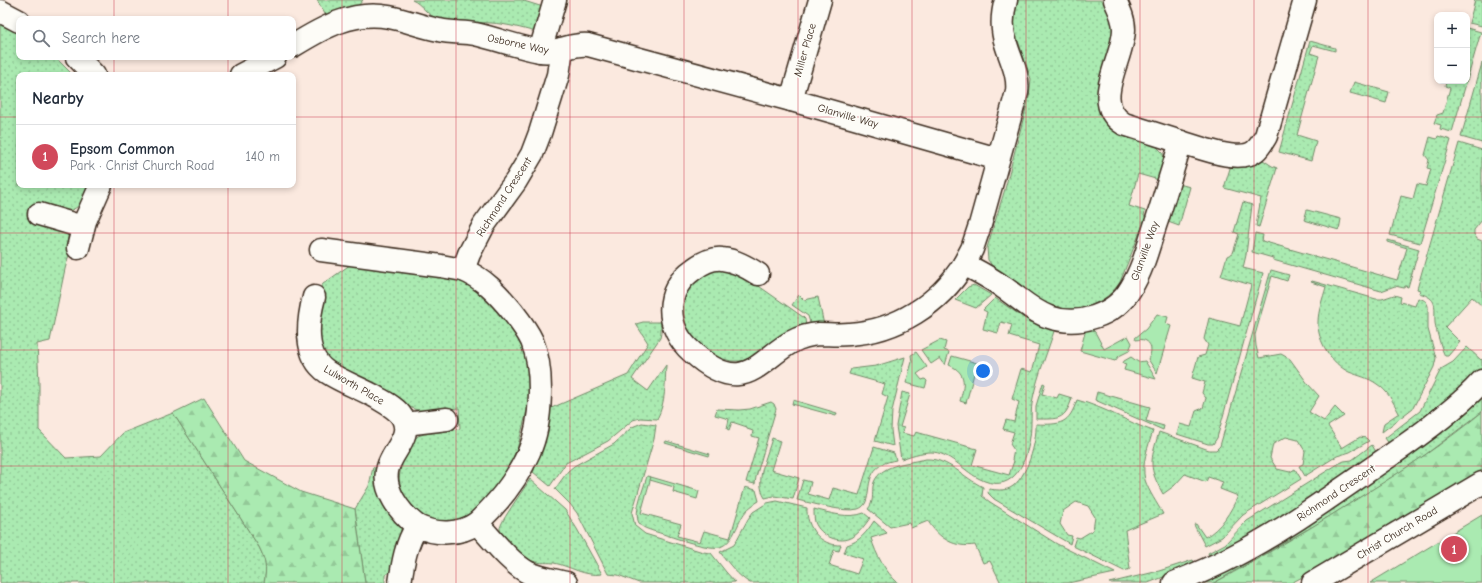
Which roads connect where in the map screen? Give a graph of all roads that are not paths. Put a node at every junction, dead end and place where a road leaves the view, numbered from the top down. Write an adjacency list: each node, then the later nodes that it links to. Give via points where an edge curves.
1 (555, 0): 10 (street)
2 (820, 0): 15 (street, Miller Place)
3 (1006, 0): 17 (street, via 1003,30 1018,83 1016,99)
4 (1115, 0): 16 (street, via 1124,28 1110,88 1111,110 1124,124)
5 (1305, 0): 16 (street, via 1266,136 1259,148 1248,155 1234,156)
6 (0, 11): 7 (street)
7 (16, 19)
8 (296, 44): 10 (street, Osborne Way, via 340,21 378,16 397,18 440,31 474,34)
9 (562, 49): 10 (street, Osborne Way, via 552,52); 15 (street, Osborne Way, via 574,45 588,45); 24 (street, Richmond Crescent, via 558,74 532,154 484,226)
10 (540, 51)
11 (80, 60): 13 (street)
12 (269, 60): 14 (street)
13 (91, 72)
14 (247, 72)
15 (791, 100): 17 (street, Glanville Way)
16 (1181, 142): 23 (street, Glanville Way, via 1139,273 1128,293 1105,313 1078,321 1050,317)
17 (998, 160): 23 (street, via 977,234)
18 (100, 188): 20 (street)
19 (39, 214): 20 (street)
20 (83, 226): 21 (street)
21 (78, 248)
22 (321, 250): 24 (street)
23 (964, 264): 25 (street, via 957,275 934,298 895,324 878,330 850,334 804,336 744,374 716,369 692,352 676,333 671,310 674,294 679,283 688,274 710,260 733,261)
24 (463, 270): 31 (street, via 480,278 491,288 525,329 532,340 540,386 537,421 530,450 503,494)
25 (758, 274)
26 (314, 297): 29 (street, Lulworth Place, via 308,324 317,362 328,373 389,405 402,417)
27 (1482, 380): 35 (street, Richmond Crescent, via 1423,432 1315,508 1233,557)
28 (447, 419): 29 (street)
29 (405, 424): 32 (street, via 406,432 388,465 387,479 397,506)
30 (1482, 482): 36 (street, Christ Church Road)
31 (477, 523): 32 (street, via 448,532); 34 (street, via 525,570)
32 (417, 526): 33 (street, via 406,549)
33 (400, 583)
34 (566, 583)
35 (1174, 583)
36 (1313, 583)

